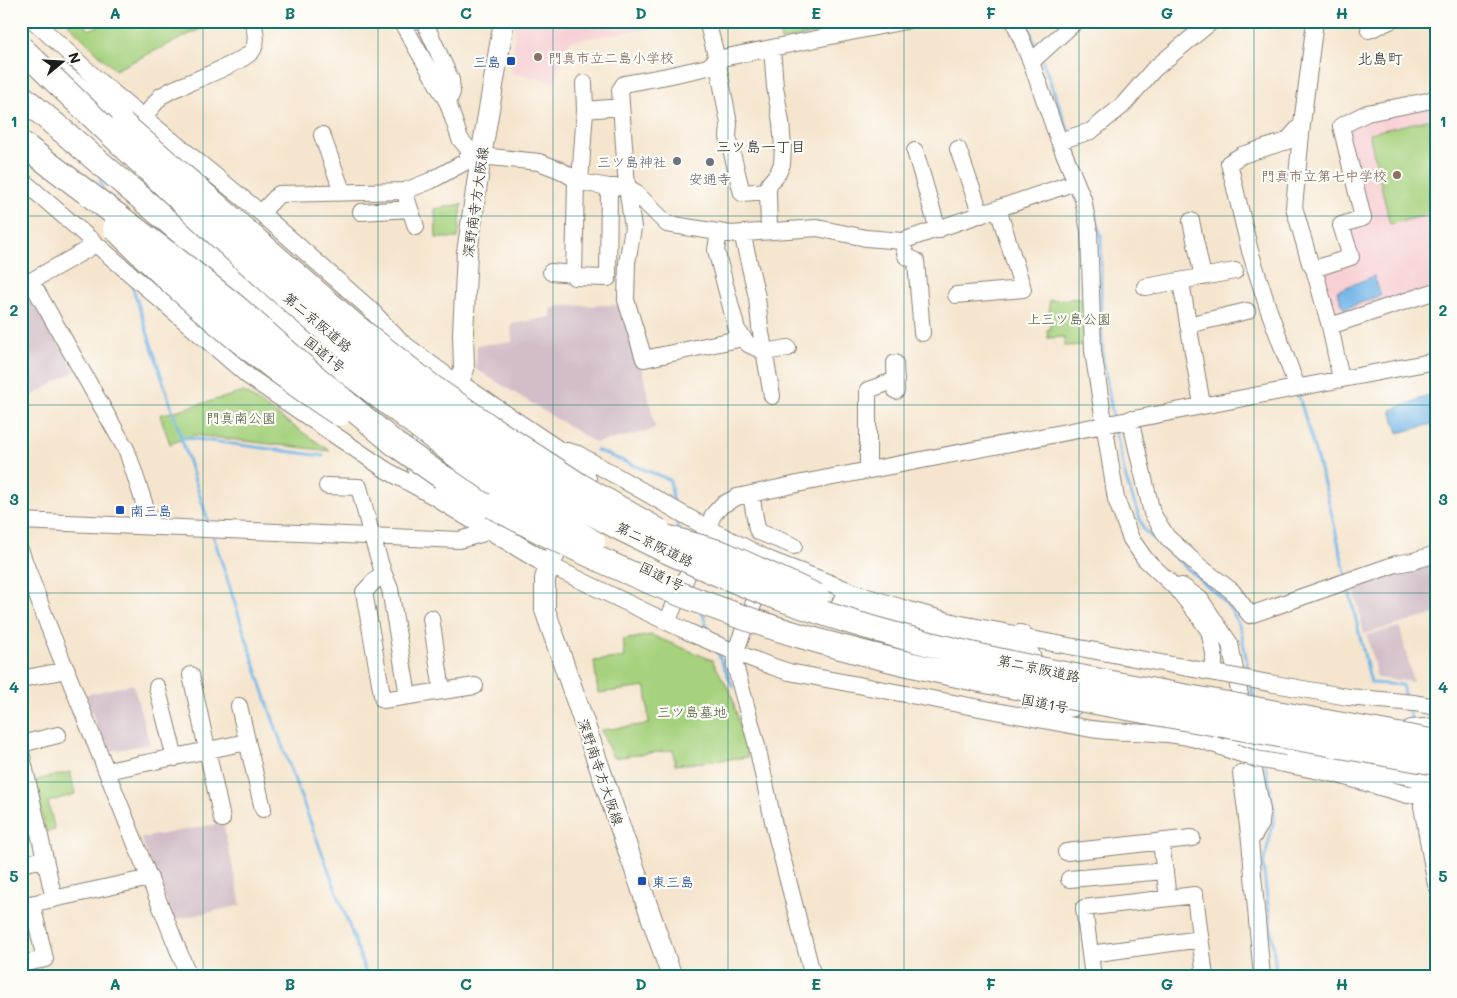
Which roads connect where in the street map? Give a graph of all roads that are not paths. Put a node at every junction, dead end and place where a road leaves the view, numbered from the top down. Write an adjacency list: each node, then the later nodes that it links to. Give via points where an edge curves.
1 (34, 21): 26 (street, via 100,82)
2 (252, 21): 26 (street, via 257,34 252,51 166,93)
3 (401, 21): 23 (street)
4 (504, 21): 34 (main road, 深野南寺方大阪線)
5 (707, 21): 18 (street)
6 (905, 21): 13 (street)
7 (1014, 21): 17 (street)
8 (1076, 21): 17 (street)
9 (1212, 21): 30 (street, via 1154,70 1122,106 1091,131)
10 (1315, 21): 27 (street)
11 (1390, 21): 14 (street)
12 (430, 23): 23 (street, via 451,80 452,92)
13 (889, 23): 15 (street)
14 (1369, 30)
15 (772, 48): 18 (street); 43 (street, via 783,148 782,164)
16 (21, 49): 26 (highway); 107 (highway, 第二京阪道路, bridge, via 276,287 347,348 479,446 626,531 701,566 755,589)
17 (1038, 56): 30 (street)
18 (717, 59): 24 (street, via 708,66 624,84 620,90); 43 (street, via 729,124 728,137 742,193)
19 (21, 64): 78 (highway, 国道1号)
20 (584, 83): 25 (street)
21 (21, 96): 39 (highway, 国道1号)
22 (1436, 96): 57 (street, via 1432,100 1367,113 1341,126 1362,218 1341,225 1351,257)
23 (448, 103): 34 (street, via 460,139)
24 (621, 107): 25 (street); 38 (street)
25 (585, 110): 36 (street)
26 (133, 121): 47 (street, via 205,166); 107 (highway, bridge, via 355,326 490,428 579,484 755,582)
27 (1302, 124): 57 (street, via 1294,208); 81 (street, via 1287,141 1230,163 1250,251)
28 (21, 133): 88 (highway, bridge, via 144,257 227,332 311,395 392,449)
29 (322, 135): 41 (street)
30 (1067, 139): 37 (street)
31 (21, 144): 88 (highway, bridge, via 204,281 362,417)
32 (958, 149): 48 (street)
33 (915, 151): 51 (street)
34 (476, 154): 36 (street, via 539,162); 42 (street, via 430,181); 80 (main road, 深野南寺方大阪線, via 464,296 464,369)
35 (21, 178): 56 (street)
36 (578, 181): 40 (street); 60 (street)
37 (1076, 182): 45 (street); 84 (street, via 1089,231 1093,351)
38 (627, 187): 40 (street); 53 (street, via 667,224); 72 (street, via 633,228 627,263 626,300 644,360)
39 (131, 188): 67 (street, via 139,216 135,252); 78 (highway, 国道1号, via 262,302)
40 (609, 188): 60 (street, via 608,278 574,277)
41 (342, 191): 42 (street); 47 (street, via 279,194)
42 (405, 191): 44 (street)
43 (768, 191): 52 (street)
44 (410, 209): 46 (street); 50 (street)
45 (998, 209): 48 (street); 66 (street, via 1023,289)
46 (361, 212)
47 (261, 213): 73 (street, via 370,309)
48 (981, 215): 51 (street)
49 (1191, 221): 61 (street)
50 (416, 227)
51 (938, 230): 55 (street)
52 (769, 231): 54 (street); 55 (street, via 817,228)
53 (719, 232): 54 (street); 72 (street, via 716,250 737,330)
54 (742, 233): 75 (street, via 757,297)
55 (902, 241): 71 (street, via 906,256 916,261)
56 (95, 243): 63 (street); 67 (street)
57 (1314, 269): 70 (street)
58 (1235, 271): 61 (street)
59 (551, 272): 60 (street)
60 (574, 274)
61 (1204, 277): 62 (street)
62 (1181, 282): 64 (street); 69 (street)
63 (26, 284): 93 (street, via 127,451)
64 (1146, 288)
65 (1436, 291): 70 (street)
66 (956, 295)
67 (160, 299): 85 (street, via 248,376)
68 (1247, 311): 69 (street)
69 (1188, 325): 83 (street)
70 (1330, 326): 79 (street)
71 (922, 333)
72 (743, 338): 75 (street)
73 (400, 341): 80 (street); 85 (street)
74 (788, 348): 75 (street)
75 (764, 352): 82 (street)
76 (1436, 360): 79 (street)
77 (894, 363): 87 (street, via 896,386 868,390)
78 (350, 365): 100 (highway, 国道1号, bridge, via 476,450 544,490); 100 (highway, 国道1号, bridge, via 465,462 585,538)
79 (1341, 379): 81 (street)
80 (458, 384): 86 (main road, 深野南寺方大阪線); 91 (main road, 深野南寺方大阪線, via 416,454 420,475)
81 (1297, 387): 83 (street)
82 (772, 396)
83 (1202, 405): 84 (street)
84 (1116, 422): 87 (street); 98 (street, via 1152,513 1168,537 1232,591 1250,615 1396,564); 99 (street, via 1116,499 1130,539)
85 (325, 429): 91 (street, via 386,470)
86 (557, 449): 100 (street, via 578,454); 101 (main road, 深野南寺方大阪線, via 586,474 587,494)
87 (868, 470): 90 (street)
88 (442, 477): 135 (highway, 第二京阪道路, bridge, via 550,537 620,570 800,636 961,678)
89 (327, 486): 95 (street, via 359,486)
90 (751, 494): 96 (street, via 759,532); 100 (street, via 730,500 713,514)
91 (444, 501): 94 (main road, 深野南寺方大阪線)
92 (21, 521): 93 (street)
93 (152, 527): 95 (street)
94 (488, 528): 95 (street, via 481,534 459,540); 101 (main road, 深野南寺方大阪線)
95 (372, 537): 103 (street)
96 (794, 546)
97 (21, 552): 111 (street)
98 (1436, 554)
99 (1145, 559): 112 (street, via 1178,590 1209,631); 119 (street, via 1200,599 1230,644)
100 (693, 561): 102 (highway, 国道1号, bridge, via 722,553); 104 (highway, 国道1号, bridge); 106 (street)
101 (549, 565): 106 (street); 160 (main road, 深野南寺方大阪線, via 545,580 545,610)
102 (768, 567): 104 (street); 108 (street, via 956,623); 110 (highway, 国道1号, bridge, via 812,594)
103 (383, 572): 118 (street, via 390,589); 118 (street, via 364,592 383,700)
104 (748, 617): 109 (street); 122 (highway, 国道1号, bridge, via 837,655 946,684)
105 (431, 618): 117 (street)
106 (666, 622): 109 (street)
107 (896, 636): 129 (highway, 第二京阪道路, bridge, via 1089,679)
108 (1020, 637): 110 (highway); 112 (street)
109 (735, 653): 123 (street, via 789,672); 161 (street, via 735,665 775,830)
110 (1030, 659): 119 (highway, 国道1号)
111 (67, 670): 114 (street); 136 (street)
112 (1218, 674): 119 (street, bridge)
113 (191, 675): 132 (street)
114 (21, 679)
115 (475, 686): 117 (street)
116 (158, 687): 134 (street)
117 (442, 691): 118 (street)
118 (408, 696)
119 (1255, 697): 121 (street, via 1348,697); 125 (highway, 国道1号); 131 (street)
120 (238, 706): 128 (street)
121 (1436, 707)
122 (1073, 708): 123 (street); 131 (highway, 国道1号)
123 (1023, 716): 131 (street, via 1113,732 1155,733)
124 (1436, 726): 125 (street)
125 (1411, 728): 127 (highway, 国道1号)
126 (58, 735): 130 (street)
127 (1436, 735)
128 (247, 742): 132 (street); 140 (street)
129 (1436, 742)
130 (21, 744)
131 (1252, 745): 139 (highway, 国道1号, via 1408,773); 139 (street, bridge, via 1256,759 1335,774 1408,795); 144 (street, via 1262,810 1261,824)
132 (207, 751): 134 (street); 141 (street)
133 (21, 752): 138 (street)
134 (175, 758): 136 (street)
135 (1436, 762)
136 (107, 771): 150 (street)
137 (1240, 773): 144 (street)
138 (25, 784): 142 (street)
139 (1429, 790): 152 (street, via 1422,806)
140 (263, 809)
141 (222, 819)
142 (29, 824): 147 (street)
143 (1192, 838): 145 (street)
144 (1250, 841): 164 (street)
145 (1161, 842): 146 (street); 149 (street)
146 (1066, 852)
147 (45, 859): 148 (street); 154 (street)
148 (21, 864)
149 (1165, 871): 151 (street); 153 (street)
150 (150, 878): 154 (street); 159 (street)
151 (1069, 879)
152 (1436, 885)
153 (1168, 898): 156 (street, via 1195,895); 157 (street, via 1084,908)
154 (54, 899): 155 (street)
155 (27, 905): 158 (street, via 46,959)
156 (1201, 939): 157 (street); 163 (street)
157 (1090, 954): 162 (street)
158 (21, 964)
159 (189, 977)
160 (672, 977)
161 (814, 977)
162 (1093, 977)
163 (1205, 977)
164 (1262, 977)

